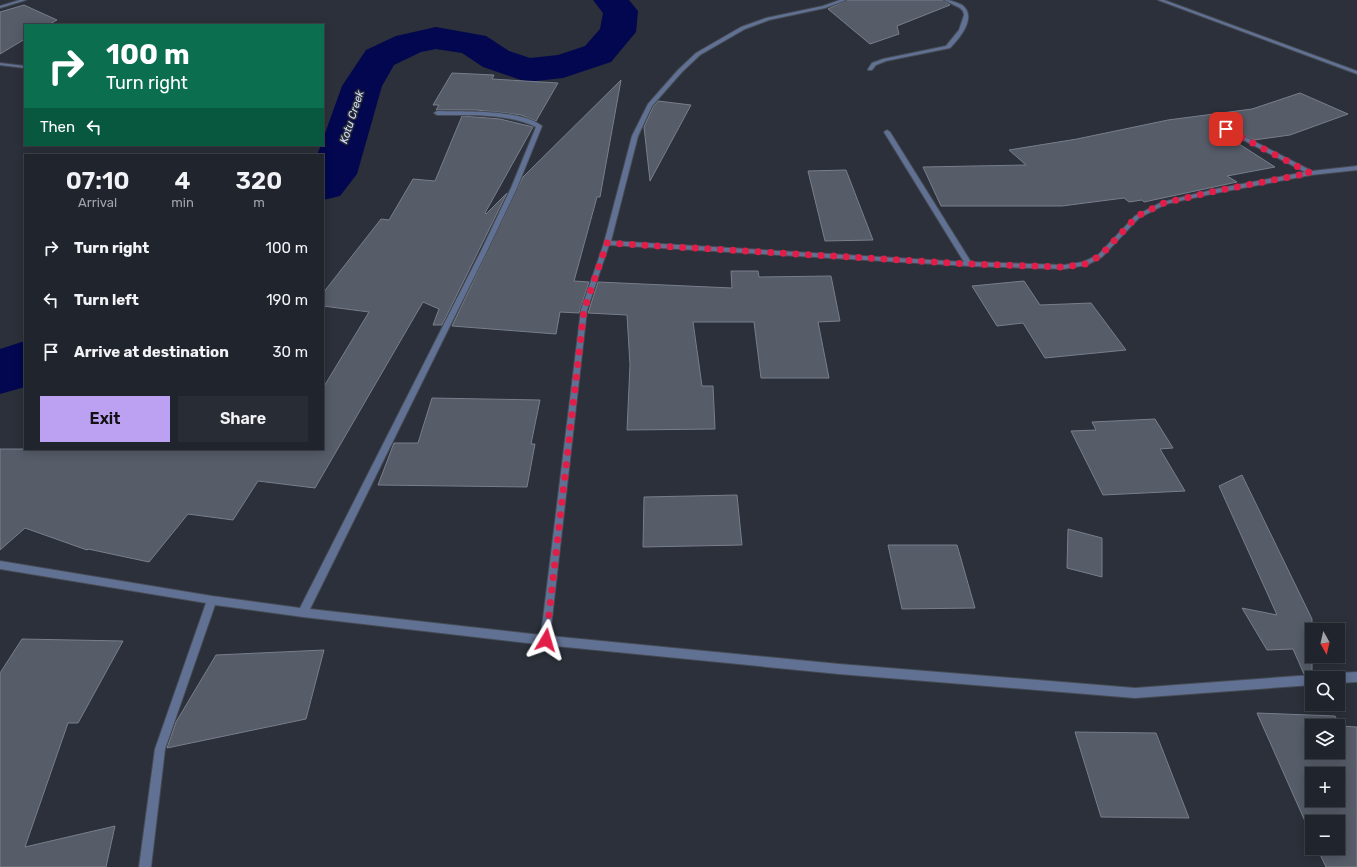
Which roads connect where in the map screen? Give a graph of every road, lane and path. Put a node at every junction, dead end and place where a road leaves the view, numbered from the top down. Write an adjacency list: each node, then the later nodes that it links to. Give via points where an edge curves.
1 (24, 0): 5 (street)
2 (844, 0): 15 (street, via 743,28 698,54 680,71 650,105 634,136)
3 (946, 0): 8 (street, via 965,12 966,18 956,40 948,47 885,60 874,64)
4 (1160, 0): 9 (street)
5 (0, 8)
6 (0, 64): 7 (street)
7 (24, 68)
8 (870, 69)
9 (1357, 73)
10 (437, 113): 19 (street, via 510,117 539,126 514,188 484,251)
11 (1226, 129): 14 (street)
12 (887, 132): 16 (street)
13 (1357, 168): 14 (street)
14 (1310, 173): 16 (street, via 1164,203 1137,216 1100,256 1085,264 1064,267)
15 (607, 243): 16 (street); 20 (street, via 584,310)
16 (970, 264)
17 (0, 565): 18 (street)
18 (212, 600): 19 (street); 24 (street, via 160,749)
19 (303, 613): 20 (street)
20 (546, 640): 23 (street, via 831,668 1135,693)
21 (1357, 677): 22 (street)
22 (1345, 678)
23 (1305, 681)
24 (145, 867)

